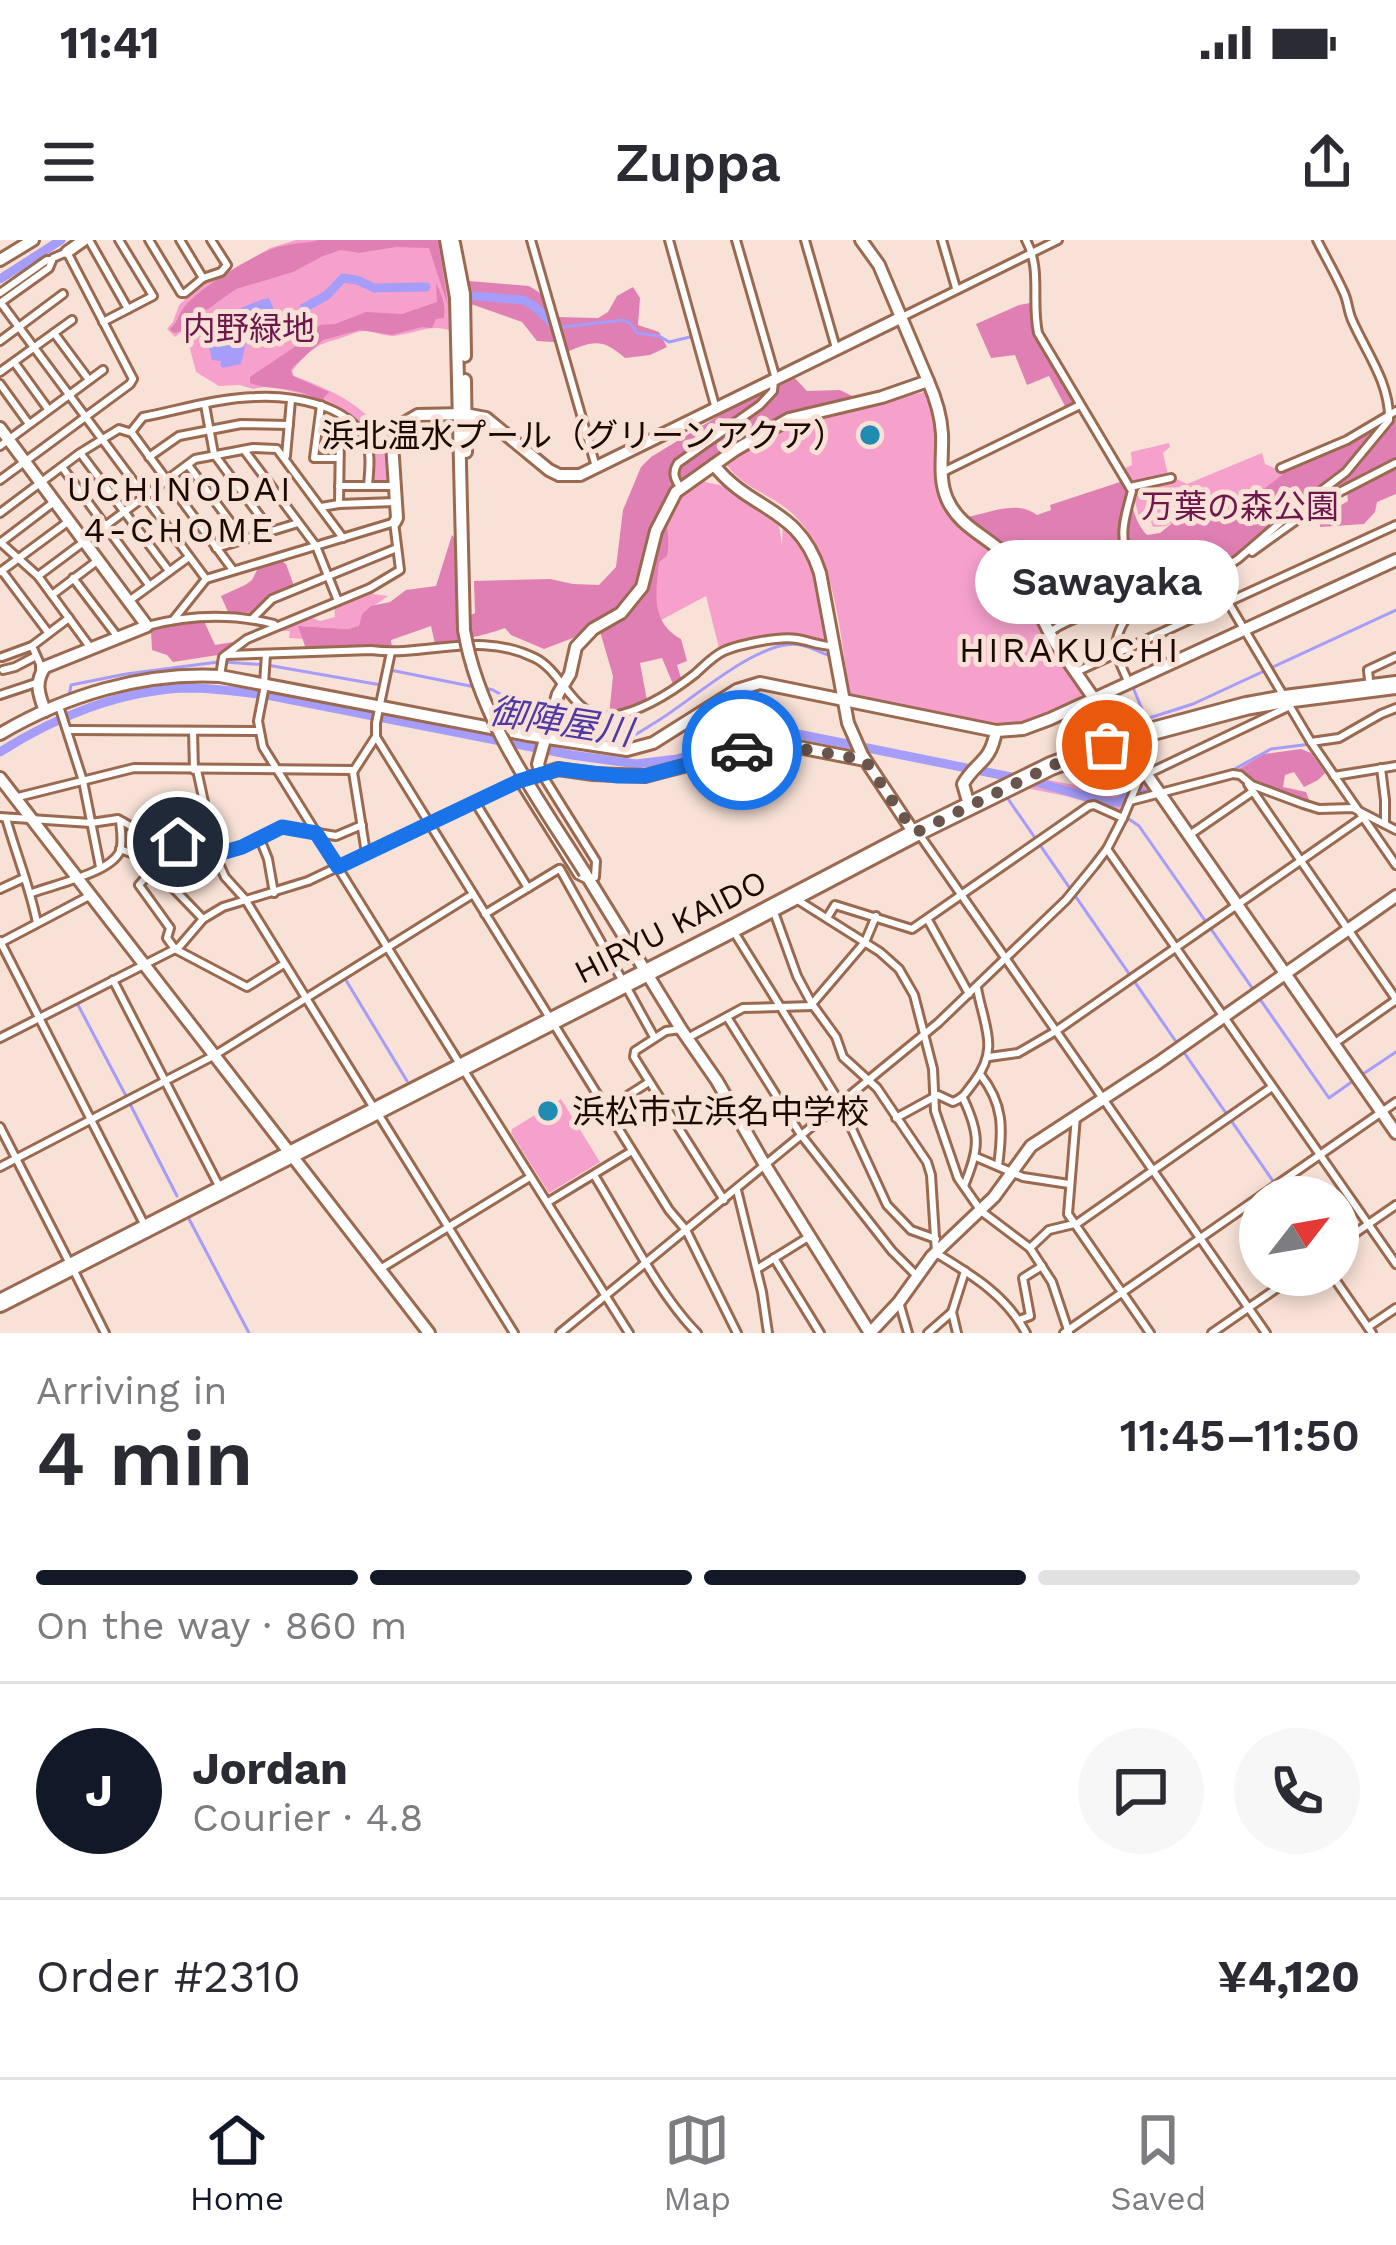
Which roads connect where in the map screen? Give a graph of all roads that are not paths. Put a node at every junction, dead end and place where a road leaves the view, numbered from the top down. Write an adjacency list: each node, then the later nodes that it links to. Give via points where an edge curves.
1 (33, 240): 17 (street)
2 (86, 240): 18 (street); 27 (street)
3 (119, 240): 27 (street, via 153,296)
4 (149, 240): 22 (street, via 181,293)
5 (180, 240): 22 (street)
6 (211, 240): 22 (street, via 226,265)
7 (450, 240): 51 (street, via 464,294)
8 (532, 240): 71 (street)
9 (669, 240): 49 (street)
10 (736, 240): 40 (street)
11 (805, 240): 35 (street)
12 (861, 240): 28 (street)
13 (942, 240): 23 (street)
14 (1026, 240): 19 (street)
15 (1058, 240): 19 (street)
16 (1317, 240): 50 (street)
17 (14, 245): 20 (street)
18 (68, 252): 21 (street); 30 (street)
19 (1032, 253): 23 (street); 47 (street, via 1038,333)
20 (0, 260)
21 (52, 260): 24 (street); 26 (street)
22 (203, 278)
23 (956, 290): 28 (street)
24 (0, 292)
25 (63, 294): 31 (street)
26 (0, 303): 31 (street)
27 (128, 309): 30 (street)
28 (902, 317): 35 (street); 41 (street)
29 (71, 320): 32 (street)
30 (103, 322): 52 (street, via 133,381)
31 (19, 327): 33 (street); 34 (street)
32 (54, 333): 34 (street); 39 (street)
33 (0, 341)
34 (34, 347): 36 (street); 43 (street)
35 (836, 348): 40 (street)
36 (14, 362): 38 (street); 48 (street)
37 (103, 370): 39 (street)
38 (0, 372)
39 (89, 380): 43 (street)
40 (775, 380): 49 (street); 82 (street, via 760,405 678,463)
41 (928, 381): 69 (street, via 789,419); 73 (street, via 941,419)
42 (0, 384): 54 (street)
43 (69, 394): 48 (street); 52 (street)
44 (291, 400): 45 (street, via 256,396); 46 (street); 55 (street)
45 (205, 405): 56 (street); 57 (street, via 142,417)
46 (321, 405): 53 (street); 65 (street, via 314,458)
47 (1080, 405): 73 (street); 81 (street)
48 (48, 409): 54 (street)
49 (716, 410): 71 (street)
50 (1393, 413): 72 (street); 105 (street, via 1346,472)
51 (461, 414): 71 (street, via 487,418 560,475); 80 (street, via 418,415 401,425 392,443); 214 (street, bridge, via 467,630 496,713)
52 (85, 417): 59 (street); 66 (street)
53 (348, 420): 65 (street); 79 (street, via 368,446)
54 (29, 424): 58 (street)
55 (289, 425): 56 (street); 60 (street)
56 (209, 430): 63 (street); 64 (street, via 173,438)
57 (134, 433): 59 (street, via 116,429); 64 (street)
58 (3, 438): 66 (street)
59 (101, 438): 62 (street); 83 (street)
60 (282, 449): 61 (street); 87 (street)
61 (244, 450): 63 (street); 92 (street)
62 (80, 452): 70 (street); 88 (street)
63 (214, 454): 68 (street); 95 (street)
64 (148, 457): 76 (street)
65 (339, 458): 78 (street)
66 (25, 462): 75 (street); 77 (street)
67 (1396, 463): 105 (street)
68 (188, 464): 76 (street); 97 (street)
69 (714, 465): 82 (street); 133 (street, via 804,538 820,573)
70 (62, 466): 77 (street); 93 (street)
71 (596, 467)
72 (1281, 468)
73 (941, 473): 130 (street, via 953,511 1017,568)
74 (1171, 478): 81 (street)
75 (0, 480)
76 (166, 480): 83 (street); 101 (street)
77 (41, 483): 84 (street); 89 (street)
78 (339, 486): 79 (street); 86 (street)
79 (368, 486): 80 (street)
80 (395, 486): 85 (street)
81 (1130, 487): 121 (street, via 1125,546 1150,580 1118,599)
82 (680, 488): 149 (street, via 656,531 642,587 621,613 584,636)
83 (143, 496): 88 (street); 103 (street)
84 (54, 502): 90 (street); 99 (street)
85 (397, 502): 86 (street); 91 (street)
86 (339, 504): 87 (street)
87 (321, 507): 96 (street)
88 (123, 511): 93 (street); 109 (street)
89 (0, 513)
90 (69, 521): 98 (street); 104 (street)
91 (395, 522): 96 (street); 102 (street)
92 (298, 523): 95 (street); 100 (street)
93 (105, 525): 98 (street); 116 (street)
94 (1396, 525): 120 (street)
95 (271, 531): 97 (street)
96 (343, 538): 100 (street)
97 (243, 539): 101 (street)
98 (83, 541): 106 (street); 112 (street)
99 (0, 543): 104 (street)
100 (316, 547): 108 (street); 113 (street)
101 (216, 548): 108 (street)
102 (398, 548): 113 (street); 119 (street, via 400,570)
103 (189, 557): 109 (street); 115 (street)
104 (18, 559): 110 (street); 112 (street)
105 (1238, 559): 111 (street)
106 (98, 560): 114 (street); 118 (street)
107 (1396, 560): 128 (street)
108 (232, 570): 115 (street)
109 (169, 571): 116 (street)
110 (1, 572): 129 (street)
111 (1213, 575): 120 (street); 122 (street)
112 (38, 576): 117 (street)
113 (328, 576): 119 (street); 124 (street, via 272,599)
114 (73, 578): 117 (street); 131 (street)
115 (206, 579): 125 (street)
116 (149, 585): 118 (street)
117 (52, 595): 123 (street)
118 (129, 601): 127 (street)
119 (338, 601): 126 (street)
120 (1228, 602): 128 (street); 136 (street)
121 (1120, 609): 122 (street); 130 (street)
122 (1130, 613): 136 (street)
123 (69, 618): 129 (street); 134 (street)
124 (253, 618): 125 (street); 126 (street)
125 (174, 619): 127 (street)
126 (277, 625): 137 (street)
127 (147, 626): 131 (street)
128 (1244, 630): 148 (street); 153 (street)
129 (48, 632): 132 (street)
130 (1048, 633): 143 (street)
131 (117, 636): 134 (street)
132 (32, 646): 138 (street); 139 (street)
133 (833, 646): 149 (street, via 785,638 727,650 656,700 611,716 588,711); 152 (street)
134 (90, 647): 145 (street, via 46,665)
135 (391, 652): 141 (street); 149 (street, via 503,646 548,664); 158 (street)
136 (1116, 652): 143 (street); 148 (street)
137 (226, 655): 141 (street); 144 (street)
138 (36, 656): 142 (street); 145 (street)
139 (2, 657)
140 (1396, 657): 146 (street, via 1368,670)
141 (266, 661): 150 (street)
142 (3, 670)
143 (1076, 672): 154 (street)
144 (220, 676): 150 (street); 155 (street, via 140,680)
145 (39, 679): 151 (street); 157 (street)
146 (1369, 680): 147 (highway, HIRYU KAIDO); 153 (highway, HIRYU KAIDO)
147 (1396, 682): 153 (highway, HIRYU KAIDO)
148 (1129, 683): 154 (street)
149 (563, 685): 167 (street)
150 (264, 686): 158 (street); 161 (street)
151 (0, 695)
152 (844, 698): 162 (street); 167 (street, via 760,683 640,748); 168 (street)
153 (1285, 699): 164 (highway, HIRYU KAIDO); 166 (street); 170 (street)
154 (1094, 700): 162 (street, via 1023,729); 164 (street)
155 (60, 708): 157 (street); 159 (street)
156 (1396, 709): 166 (street)
157 (45, 712): 163 (street)
158 (378, 714): 165 (street); 167 (street)
159 (68, 728): 160 (street); 181 (street)
160 (194, 731): 161 (street); 173 (street)
161 (259, 731): 172 (street)
162 (996, 731): 185 (street, via 987,759 963,784)
163 (0, 734)
164 (1120, 736): 170 (street); 179 (highway, HIRYU KAIDO)
165 (376, 737): 174 (street); 194 (street)
166 (1311, 743): 176 (street)
167 (543, 745): 175 (street)
168 (864, 757): 175 (street, via 769,747 645,776); 197 (street)
169 (1396, 766): 171 (street)
170 (1143, 768): 183 (street); 187 (street)
171 (1381, 768): 176 (street); 196 (street)
172 (276, 769): 173 (street); 174 (street); 200 (street)
173 (195, 770): 181 (street, via 123,769); 188 (street)
174 (354, 770): 195 (street)
175 (541, 772): 178 (street); 214 (street, via 596,861)
176 (1334, 776): 189 (street)
177 (0, 778): 184 (street)
178 (519, 781): 186 (street); 208 (street)
179 (1013, 781): 185 (highway, HIRYU KAIDO); 197 (highway, HIRYU KAIDO)
180 (1247, 781): 182 (street); 183 (street, via 1233,774); 189 (street, via 1319,809)
181 (83, 782): 184 (street); 193 (street)
182 (1252, 792): 201 (street); 207 (street)
183 (1160, 793): 187 (street); 201 (street)
184 (14, 798): 191 (street)
185 (968, 798): 197 (highway, HIRYU KAIDO)
186 (475, 802): 194 (street); 217 (street)
187 (1130, 802): 204 (street); 222 (street, via 1089,806)
188 (204, 812): 199 (street); 206 (street)
189 (1360, 814): 196 (street); 207 (street); 209 (street)
190 (3, 818): 191 (street); 215 (street)
191 (31, 818): 193 (street); 216 (street)
192 (120, 821): 193 (street); 199 (street); 203 (street)
193 (91, 823): 210 (street)
194 (429, 823): 205 (street); 221 (street)
195 (362, 825): 200 (street, via 336,836); 205 (street)
196 (1385, 825): 198 (street)
197 (914, 829): 222 (street); 225 (highway, HIRYU KAIDO); 245 (highway, HIRYU KAIDO)
198 (1396, 830)
199 (142, 831): 206 (street)
200 (316, 833): 202 (street, via 282,827); 211 (street)
201 (1190, 836): 227 (street)
202 (260, 839): 206 (street); 220 (street)
203 (120, 849): 210 (street); 212 (street)
204 (1107, 849): 240 (street); 242 (street)
205 (366, 853): 211 (street)
206 (215, 854): 226 (street)
207 (1300, 861): 227 (street); 236 (street)
208 (570, 862): 213 (street); 214 (street, via 578,875)
209 (1396, 865)
210 (100, 867): 216 (street)
211 (338, 867): 220 (street); 239 (street)
212 (154, 868): 232 (street); 241 (street, via 139,886 170,928 166,938)
213 (560, 868): 217 (street); 248 (street)
214 (591, 875): 245 (street)
215 (23, 878): 218 (street); 219 (street)
216 (78, 878): 219 (street); 223 (street)
217 (528, 888): 229 (street)
218 (0, 889)
219 (32, 893): 234 (street)
220 (274, 893): 226 (street)
221 (473, 895): 229 (street); 239 (street)
222 (961, 895): 233 (street); 242 (street)
223 (91, 896): 234 (street); 243 (street)
224 (1396, 896): 236 (street)
225 (793, 897): 228 (highway, HIRYU KAIDO); 231 (street)
226 (245, 901): 232 (street); 244 (street)
227 (1237, 904): 240 (street); 246 (street)
228 (772, 907): 235 (highway, HIRYU KAIDO); 253 (street)
229 (485, 914): 257 (street)
230 (876, 916): 231 (street, via 835,905); 233 (street, via 912,929); 238 (street)
231 (827, 918): 238 (street)
232 (203, 919): 241 (street)
233 (928, 920): 250 (street)
234 (38, 923): 237 (street)
235 (732, 929): 245 (highway, HIRYU KAIDO); 254 (street)
236 (1348, 930): 246 (street); 252 (street)
237 (0, 942): 258 (street)
238 (866, 942): 253 (street); 261 (street, via 899,969)
239 (388, 947): 251 (street); 267 (street)
240 (1176, 947): 255 (street); 259 (street)
241 (175, 949): 243 (street); 244 (street, via 248,987)
242 (1006, 959): 249 (street); 259 (street)
243 (144, 963): 247 (street); 265 (street)
244 (284, 964): 251 (street)
245 (648, 968): 248 (highway, HIRYU KAIDO); 260 (street)
246 (1285, 973): 255 (street); 264 (street)
247 (113, 980): 258 (street); 269 (street)
248 (623, 981): 257 (highway, HIRYU KAIDO); 262 (street)
249 (977, 987): 250 (street); 266 (street)
250 (969, 994): 261 (street)
251 (305, 998): 265 (street); 278 (street)
252 (1396, 1000): 264 (street)
253 (812, 1005): 254 (street); 270 (street)
254 (781, 1007): 256 (street, via 743,1008); 277 (street)
255 (1224, 1016): 272 (street); 275 (street)
256 (728, 1017): 260 (street); 286 (street)
257 (550, 1018): 267 (highway, HIRYU KAIDO); 279 (street)
258 (40, 1020): 263 (street); 283 (street)
259 (1056, 1031): 266 (street, via 1018,1053); 275 (street)
260 (687, 1032): 262 (street); 292 (street)
261 (924, 1035): 270 (street); 273 (street)
262 (654, 1037): 271 (street, via 633,1054)
263 (0, 1038)
264 (1334, 1043): 280 (street)
265 (215, 1055): 269 (street); 287 (street)
266 (989, 1057): 268 (street)
267 (460, 1064): 278 (highway, HIRYU KAIDO); 298 (street)
268 (980, 1074): 274 (street); 293 (street, via 999,1107)
269 (165, 1081): 283 (street); 299 (street)
270 (868, 1081): 277 (street); 282 (street)
271 (649, 1082): 279 (street); 303 (street)
272 (1272, 1087): 289 (street); 295 (street)
273 (934, 1096): 274 (street); 282 (street); 301 (street)
274 (963, 1098): 290 (street)
275 (1103, 1100): 281 (street); 295 (street)
276 (1396, 1102): 280 (street)
277 (840, 1103): 286 (street); 315 (street, via 887,1205)
278 (374, 1108): 287 (highway, HIRYU KAIDO); 310 (street)
279 (607, 1109): 288 (street)
280 (1382, 1112): 285 (street); 289 (street)
281 (1076, 1116): 296 (street, via 1031,1146); 300 (street)
282 (896, 1118): 315 (street, via 927,1162)
283 (91, 1121): 291 (street); 307 (street)
284 (0, 1127): 291 (street)
285 (1396, 1132)
286 (801, 1136): 292 (street); 325 (street)
287 (289, 1151): 299 (highway, HIRYU KAIDO); 319 (highway, HIRYU KAIDO); 322 (street)
288 (632, 1151): 297 (street); 311 (street)
289 (1321, 1155): 308 (street); 314 (street)
290 (976, 1157): 293 (street); 301 (street)
291 (16, 1159): 294 (street); 319 (street)
292 (765, 1165): 302 (street); 313 (street)
293 (998, 1166): 296 (street)
294 (0, 1167)
295 (1153, 1170): 309 (street); 314 (street)
296 (1011, 1173): 300 (street); 306 (street)
297 (594, 1175): 304 (street); 318 (street)
298 (530, 1177): 304 (street); 310 (street)
299 (218, 1184): 307 (highway, HIRYU KAIDO)
300 (1069, 1184): 309 (street)
301 (964, 1187): 306 (street)
302 (737, 1189): 303 (street); 323 (street)
303 (724, 1200): 311 (street)
304 (547, 1203): 327 (street)
305 (1396, 1205): 308 (street)
306 (981, 1210): 315 (street); 316 (street)
307 (143, 1222): 319 (highway, HIRYU KAIDO)
308 (1368, 1224): 312 (street); 320 (street)
309 (1074, 1225): 316 (street, via 1049,1230); 326 (street)
310 (447, 1228): 322 (street); 340 (street)
311 (686, 1229): 318 (street); 344 (street)
312 (1359, 1230)
313 (810, 1236): 317 (street); 347 (street)
314 (1201, 1239): 326 (street); 332 (street)
315 (936, 1246): 324 (street); 325 (street)
316 (1030, 1248): 321 (street)
317 (774, 1258): 323 (street); 346 (street)
318 (646, 1262): 327 (street); 343 (street)
319 (70, 1263): 330 (highway, HIRYU KAIDO); 338 (street)
320 (1396, 1264)
321 (1042, 1267): 335 (street, via 1023,1278 1030,1316); 337 (street)
322 (380, 1269): 339 (street)
323 (757, 1269): 345 (street)
324 (965, 1271): 334 (street); 335 (street)
325 (917, 1276): 331 (street)
326 (1121, 1294): 337 (street); 352 (street)
327 (604, 1296): 341 (street); 342 (street)
328 (1265, 1296): 332 (street)
329 (1347, 1296): 336 (street)
330 (0, 1299)
331 (899, 1302): 347 (street); 348 (street)
332 (1249, 1307): 353 (street); 354 (street)
333 (1396, 1308): 336 (street)
334 (952, 1312): 349 (street); 350 (street)
335 (1019, 1320): 351 (street)
336 (1370, 1330)
337 (1067, 1332)
338 (105, 1333)
339 (429, 1333)
340 (514, 1333)
341 (560, 1333)
342 (629, 1333)
343 (698, 1333)
344 (736, 1333)
345 (768, 1333)
346 (820, 1333)
347 (870, 1333)
348 (908, 1333)
349 (928, 1333)
350 (957, 1333)
351 (1026, 1333)
352 (1150, 1333)
353 (1212, 1333)
354 (1266, 1333)

